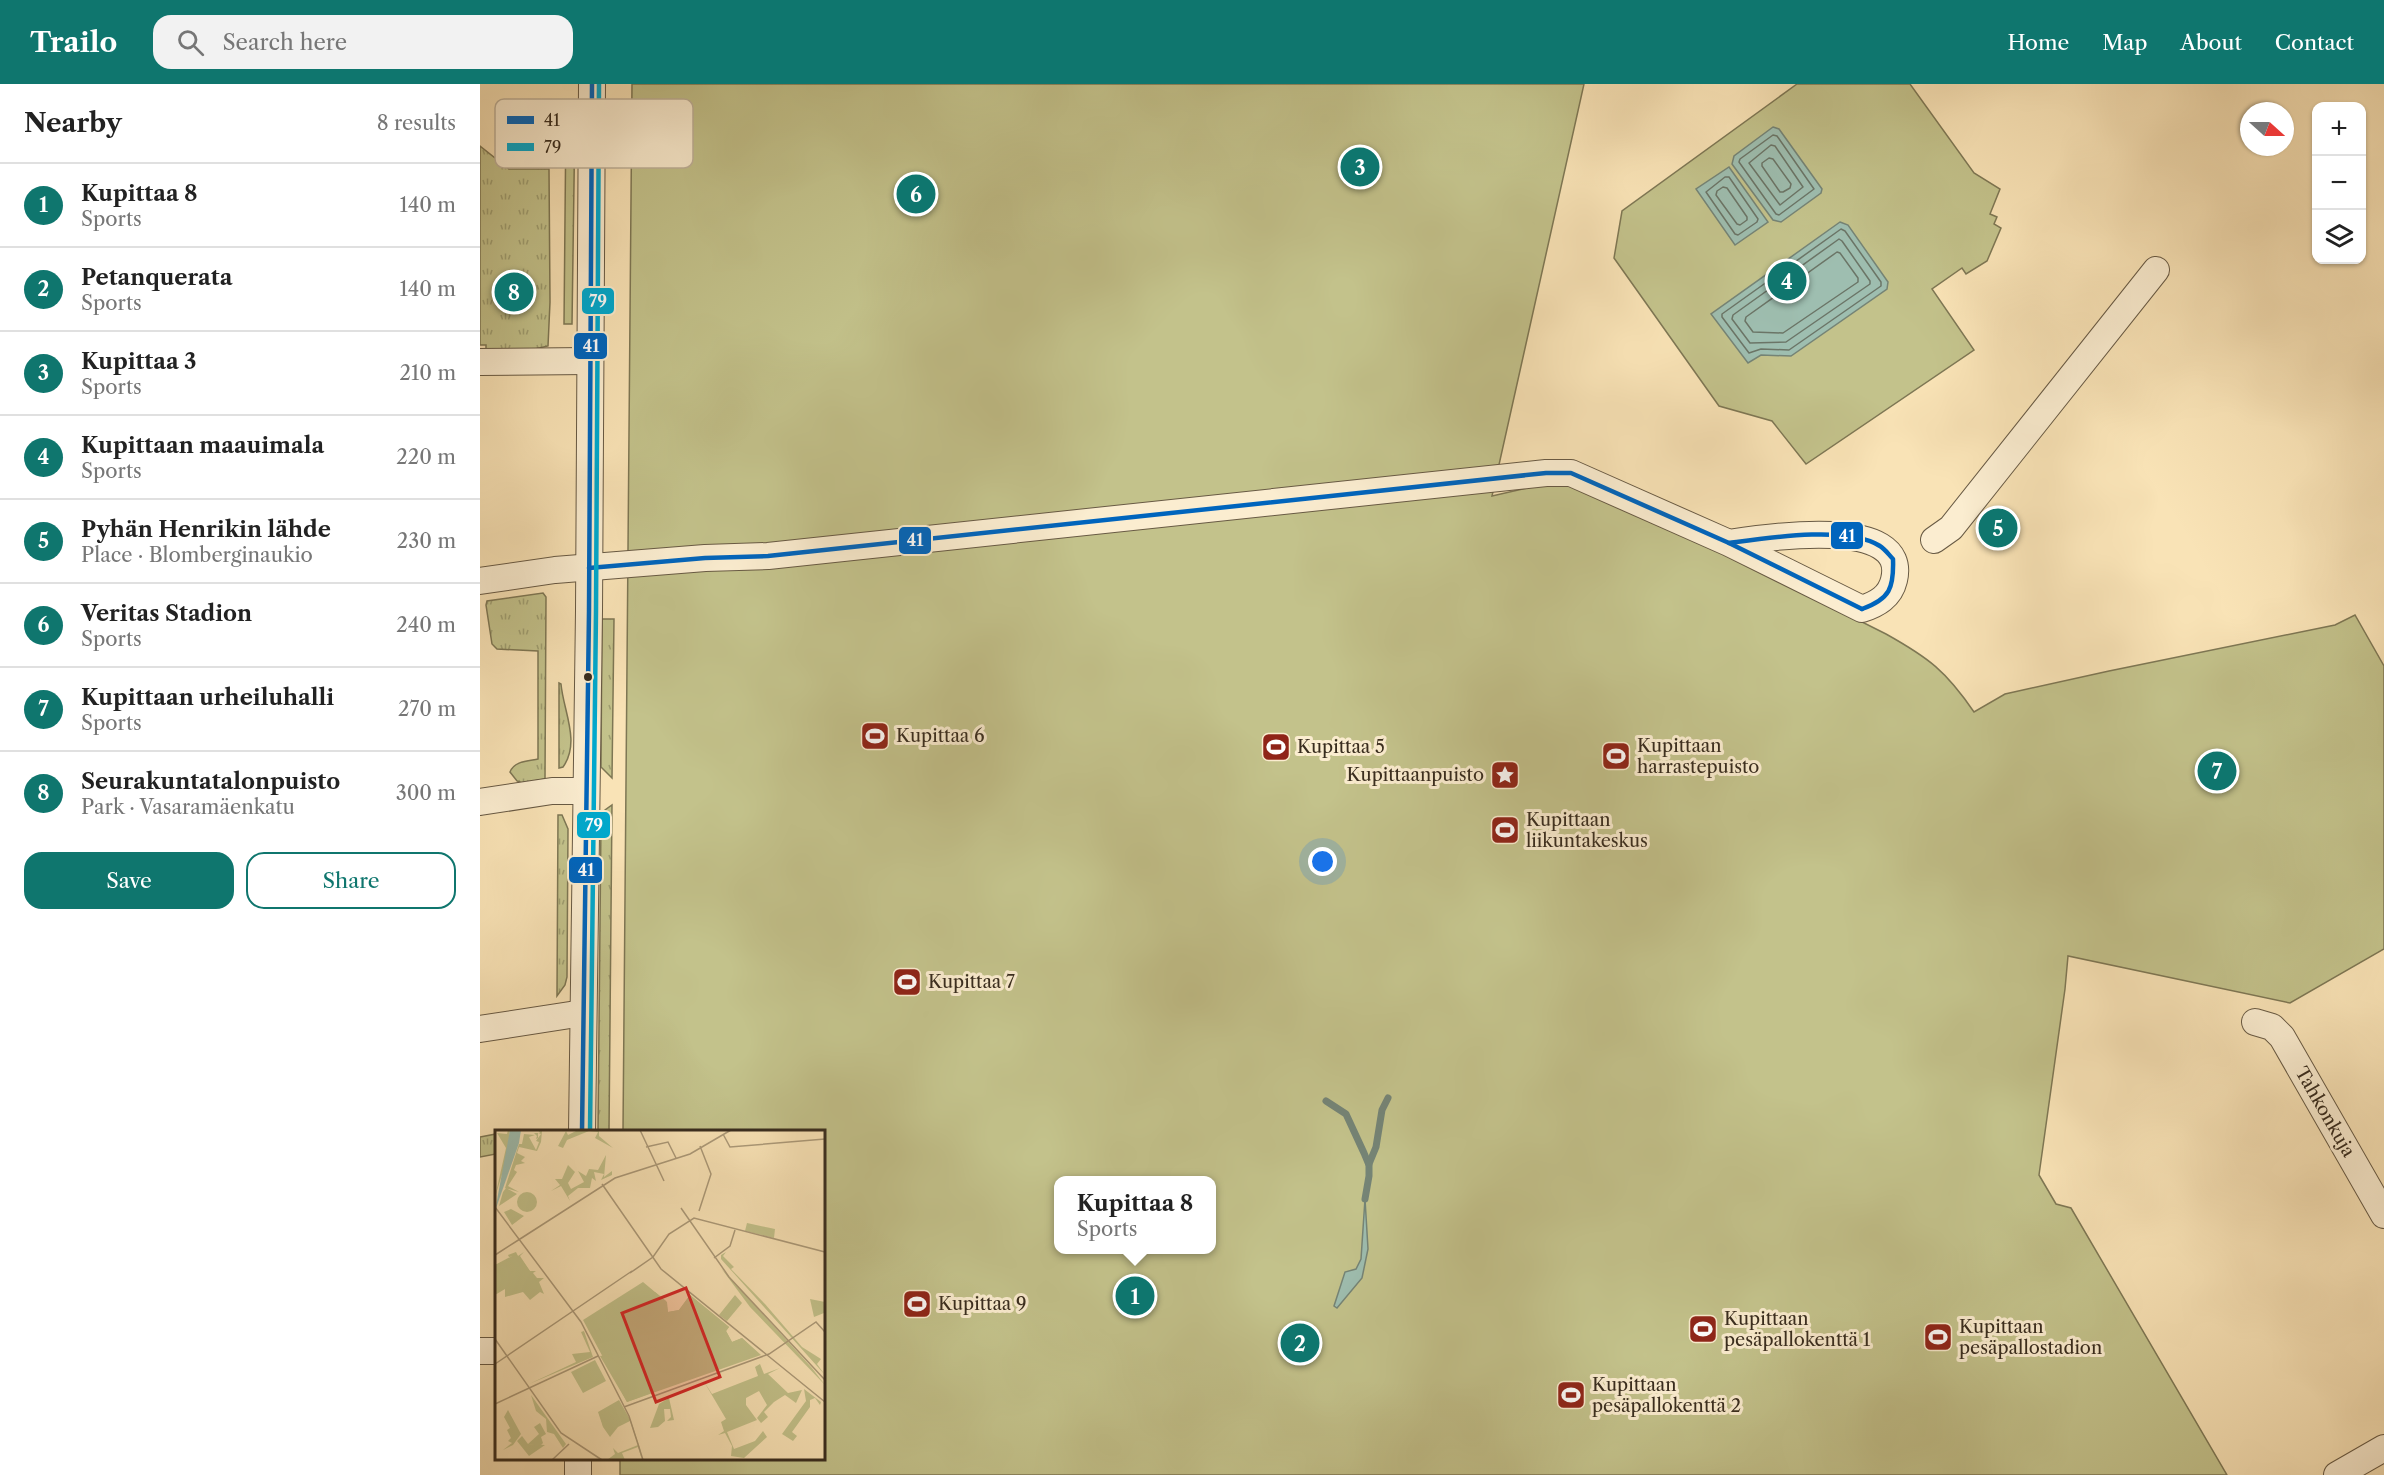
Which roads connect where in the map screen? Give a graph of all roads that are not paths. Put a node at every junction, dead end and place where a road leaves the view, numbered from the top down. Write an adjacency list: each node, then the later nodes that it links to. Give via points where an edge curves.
1 (592, 84): 2 (street)
2 (592, 99)
3 (591, 168): 5 (street)
4 (2156, 270): 7 (street, via 1958,520)
5 (589, 361): 6 (street); 9 (street)
6 (480, 362)
7 (1934, 540)
8 (1729, 543): 8 (street, via 1784,535 1835,534 1862,539 1889,552 1896,565 1894,582 1879,603 1862,609); 9 (street, via 1584,477 1546,473 768,556)
9 (589, 568): 10 (street); 11 (street)
10 (480, 581)
11 (585, 791): 12 (street, via 552,791); 13 (street)
12 (480, 802)
13 (583, 1013): 15 (street); 16 (street)
14 (2255, 1022): 17 (street, Tahkonkuja, via 2272,1028 2282,1037)
15 (480, 1029)
16 (582, 1130)
17 (2384, 1215)
18 (2384, 1448): 19 (street)
19 (2337, 1475)

